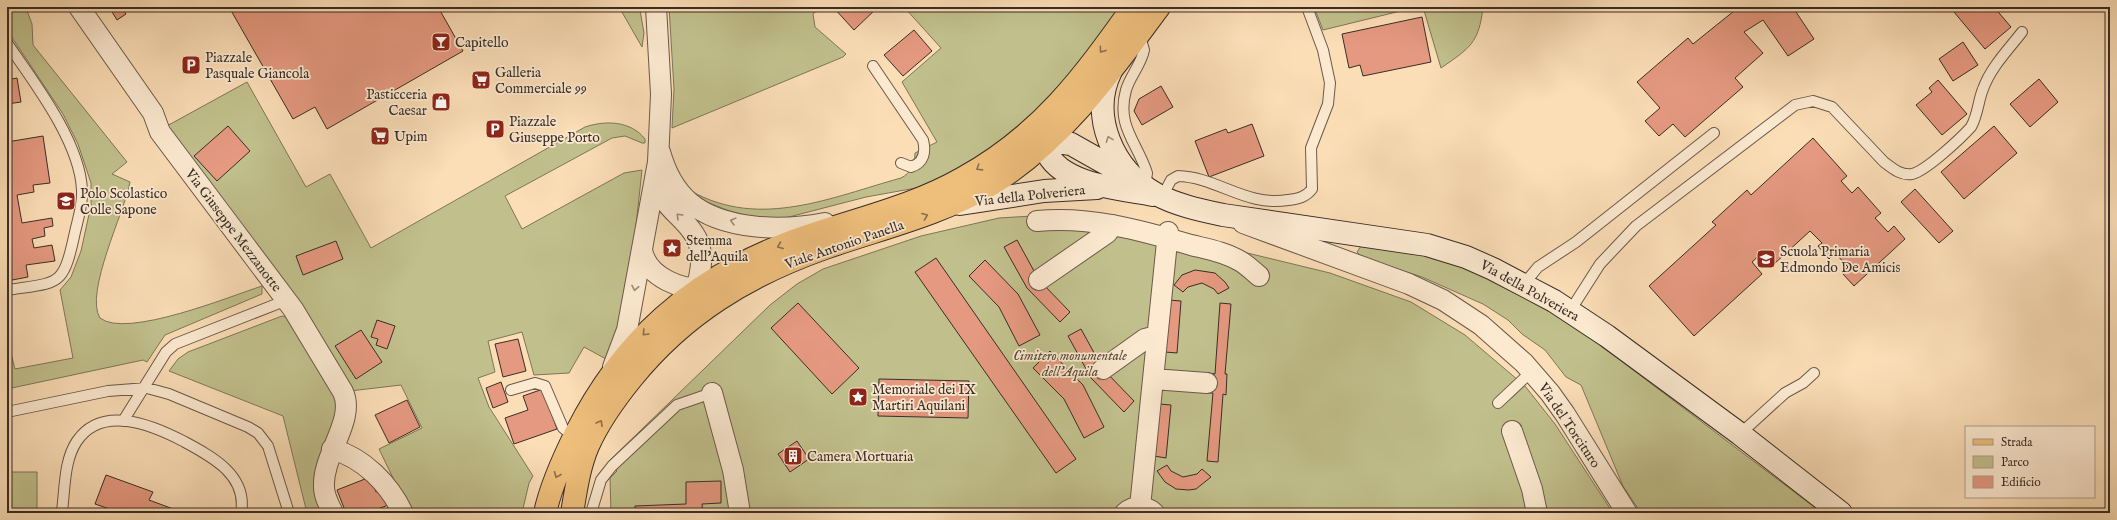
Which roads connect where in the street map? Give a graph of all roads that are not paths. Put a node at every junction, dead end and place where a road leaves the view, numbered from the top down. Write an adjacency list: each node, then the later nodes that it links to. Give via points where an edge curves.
1 (656, 7): 15 (street, via 661,94)
2 (1133, 7): 6 (main road, Viale Antonio Panella)
3 (1159, 7): 6 (main road, Viale Antonio Panella)
4 (1307, 7): 21 (lane, via 1323,50 1330,83 1328,104 1311,148 1312,189 1301,198 1267,202 1178,176 1171,180)
5 (85, 11): 39 (street, Via Giuseppe Mezzanotte, via 153,113 162,135)
6 (1128, 32): 10 (main road, Viale Antonio Panella); 12 (main road, Viale Antonio Panella, one-way to 12); 19 (lane, via 1142,43 1144,50 1126,89 1123,114 1126,130 1147,173)
7 (2022, 32): 40 (lane, via 1983,88 1971,127 1926,167 1911,174 1892,169 1832,107 1813,101 1795,105 1636,226 1600,264)
8 (7, 43): 9 (lane)
9 (12, 58): 38 (lane, via 49,106 71,149 80,176 82,198 69,263 63,274 49,283)
10 (1115, 64): 14 (main road, Viale Antonio Panella, via 1081,107); 19 (main road, Via della Polveriera, one-way to 10, via 1130,174 1117,156 1108,139 1104,122 1103,97 1108,76)
11 (873, 66): 17 (lane, via 918,130 922,140 925,151 920,162 911,167)
12 (1072, 89): 14 (main road, via 1059,111); 16 (main road, Viale Antonio Panella, via 1044,119)
13 (1714, 133): 36 (lane, via 1576,242 1538,266)
14 (1047, 143): 16 (main road, Via della Polveriera, via 1024,146); 19 (main road, Via della Polveriera, via 1073,145); 20 (main road, Via della Polveriera, via 1046,150 1049,156 1064,170 1084,180); 22 (main road, Viale Antonio Panella, via 993,183)
15 (659, 151): 18 (street); 24 (street, one-way to 15, via 793,228 758,227 718,217 694,205 682,195 668,173)
16 (1001, 154): 24 (main road, Viale Antonio Panella, one-way to 24, via 942,189)
17 (901, 163)
18 (657, 171): 30 (street); 37 (street, one-way to 18, via 701,266 698,241 689,227 663,200 659,192)
19 (1143, 185): 21 (main road, Via della Polveriera)
20 (1113, 188): 21 (main road, Via della Polveriera); 22 (main road, Via della Polveriera, via 1037,192 994,197)
21 (1162, 197): 23 (main road, Via della Polveriera)
22 (947, 207): 33 (main road, Viale Antonio Panella, one-way to 22, via 822,249)
23 (1223, 215): 27 (main road, Via della Polveriera); 31 (street, Via del Torcituro)
24 (868, 216): 37 (main road, Viale Antonio Panella, one-way to 37, via 775,248)
25 (1037, 221): 26 (street, via 1079,220)
26 (1113, 225): 28 (street); 35 (street, via 1107,233)
27 (1314, 228): 29 (main road, Via della Polveriera); 31 (street, Via del Torcituro, via 1308,233 1309,241); 32 (street, Via del Torcituro)
28 (1167, 235): 34 (street, via 1227,255 1240,261); 41 (street)
29 (1365, 235): 32 (street, via 1355,238 1348,245 1347,254); 36 (main road, Via della Polveriera, via 1447,251)
30 (642, 250): 37 (street, via 649,266 665,279 682,287); 47 (street, one-way to 47, via 623,343)
31 (1327, 254): 32 (street, Via del Torcituro)
32 (1354, 262): 44 (street, Via del Torcituro, via 1409,284 1456,308 1495,336)
33 (765, 273): 37 (street, via 723,286); 42 (main road, Viale Antonio Panella, via 714,301)
34 (1259, 276)
35 (1039, 280)
36 (1524, 284): 40 (main road, Via della Polveriera)
37 (696, 289): 42 (street, via 674,326); 47 (main road, Viale Antonio Panella, one-way to 47, via 650,328)
38 (7, 290)
39 (286, 300): 49 (lane, via 175,344 166,352); 58 (street, Via Giuseppe Mezzanotte, via 346,398 346,417)
40 (1570, 311): 56 (main road, Via della Polveriera)
41 (1157, 336): 43 (street, via 1141,342); 46 (street)
42 (655, 350): 57 (main road, Viale Antonio Panella, one-way to 42)
43 (1103, 369)
44 (1532, 371): 52 (lane); 70 (street, Via del Torcituro, via 1565,414)
45 (1814, 373): 56 (lane, via 1785,393)
46 (1153, 379): 48 (street); 60 (street)
47 (604, 383): 57 (main road, Viale Antonio Panella, via 585,414)
48 (1207, 383)
49 (144, 388): 53 (lane, via 108,391); 54 (lane); 62 (lane, via 169,394 258,433 268,446)
50 (511, 390): 57 (lane, via 535,382 545,386 563,428)
51 (712, 393): 67 (lane, via 677,405 612,466 601,480); 68 (street, via 733,470)
52 (1498, 403)
53 (7, 412)
54 (123, 421): 59 (lane, via 95,426 85,432 77,442 68,465); 61 (lane, via 148,425 205,452 219,462 239,488)
55 (1512, 431): 69 (street, via 1532,489)
56 (1740, 434): 71 (main road, Via della Polveriera)
57 (580, 440): 65 (main road, Viale Antonio Panella, one-way to 65, via 555,478); 66 (main road, Viale Antonio Panella, via 582,466)
58 (332, 449): 63 (street, Via Giuseppe Mezzanotte, via 324,487); 64 (street, via 351,457 385,483)
59 (62, 511)
60 (1139, 511)
61 (241, 513)
62 (289, 513)
63 (333, 513)
64 (403, 513)
65 (546, 513)
66 (571, 513)
67 (591, 513)
68 (740, 513)
69 (1537, 513)
70 (1627, 513)
71 (1841, 513)

